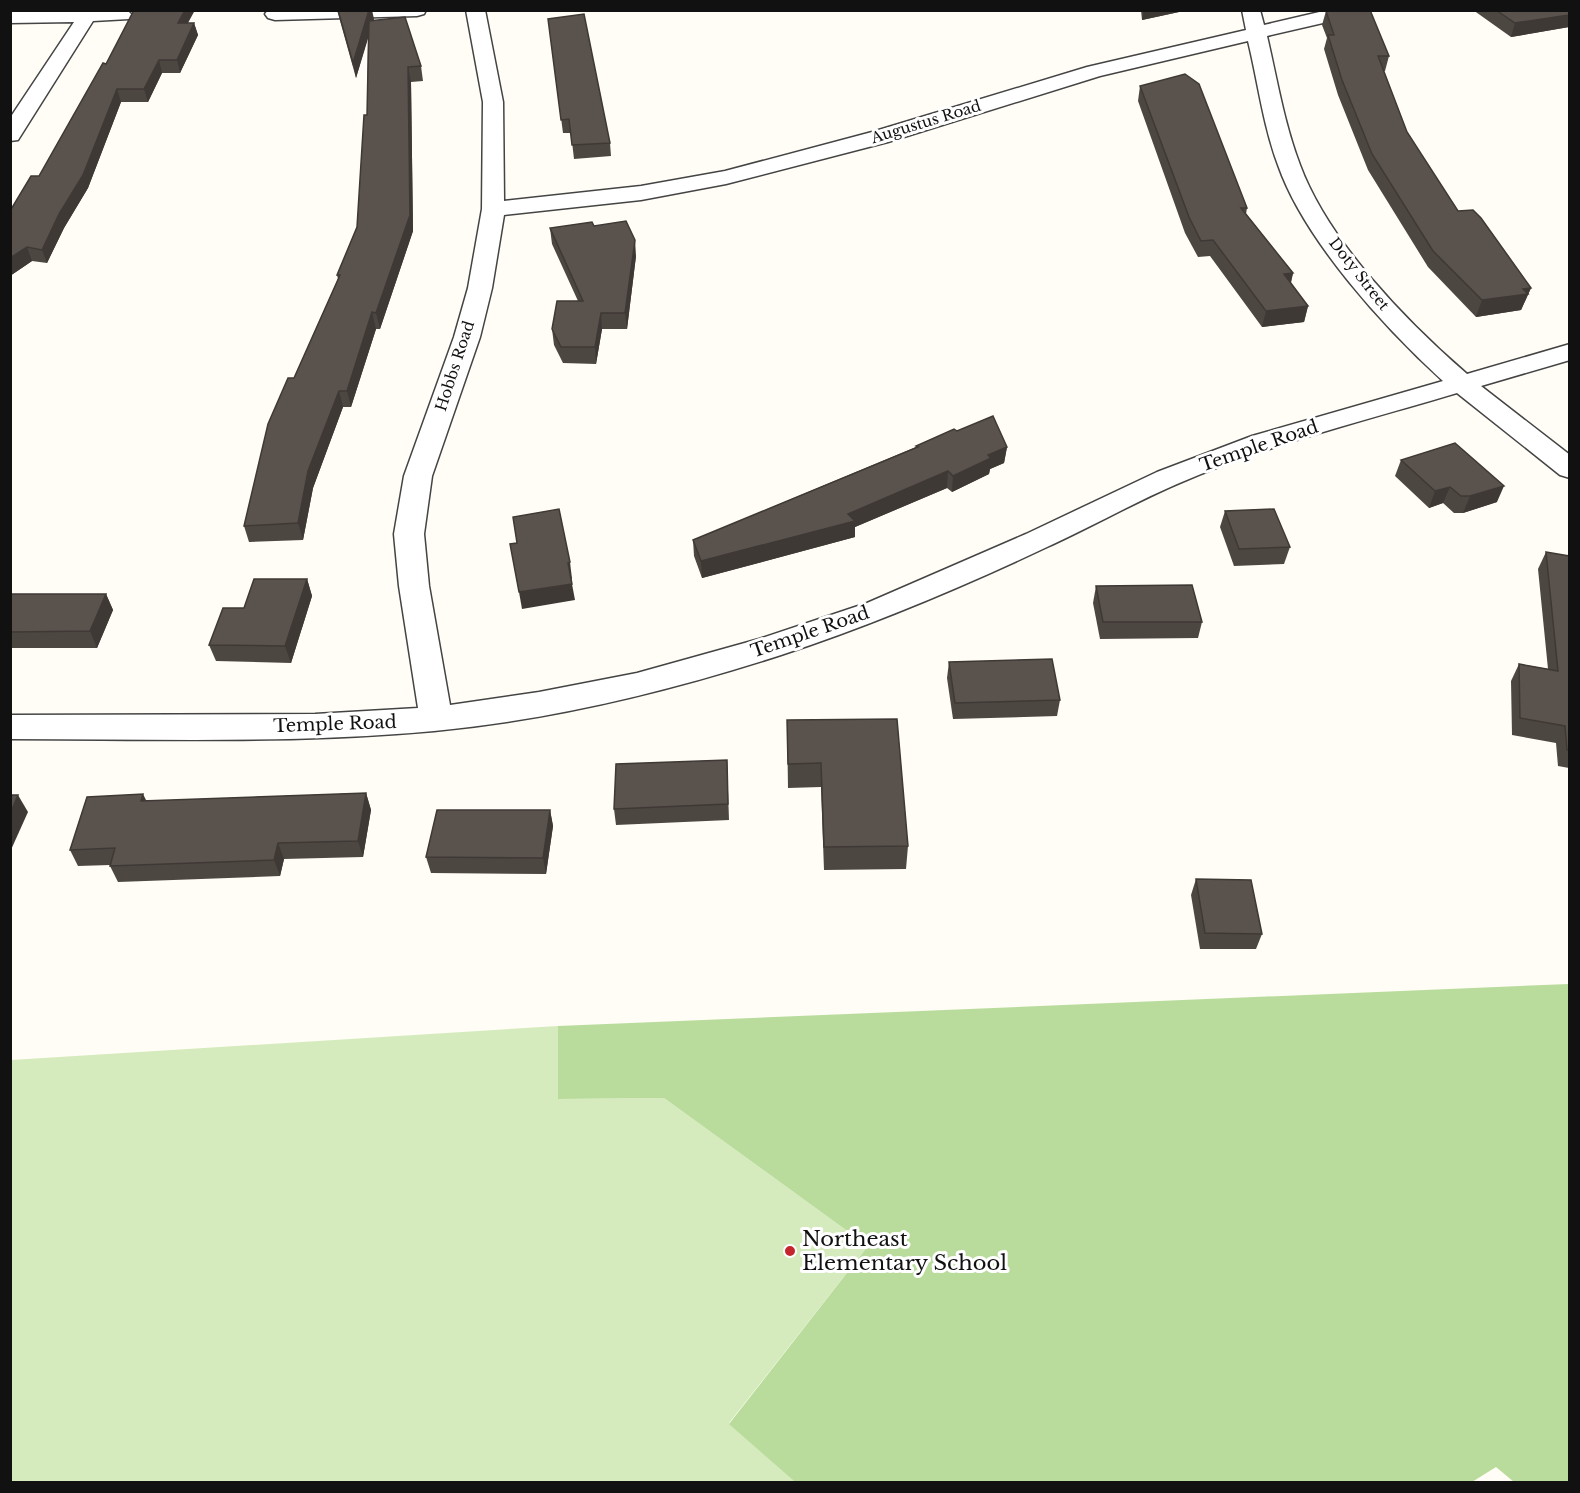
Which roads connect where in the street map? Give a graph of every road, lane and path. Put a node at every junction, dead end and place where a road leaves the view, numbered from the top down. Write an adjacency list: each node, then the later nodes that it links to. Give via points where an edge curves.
1 (417, 10): 5 (street)
2 (476, 10): 10 (street, Hobbs Road, via 494,102)
3 (1355, 10): 8 (street, Augustus Road)
4 (89, 13): 6 (street); 7 (street); 9 (street)
5 (274, 14)
6 (122, 15)
7 (10, 17)
8 (1254, 21): 10 (street, Augustus Road, via 880,137 726,177 641,193); 12 (street, Doty Street, via 1276,125 1290,168 1317,218 1354,273 1407,334)
9 (10, 135)
10 (493, 209): 14 (street, Hobbs Road, via 480,288 467,337 418,476 409,534)
11 (1569, 352): 12 (street, Temple Road)
12 (1460, 384): 13 (street, Doty Street); 14 (street, Temple Road, via 1262,442 1188,470 878,610 767,648 638,684)
13 (1569, 469)
14 (436, 719): 15 (street, Temple Road, via 315,726)
15 (10, 727)

